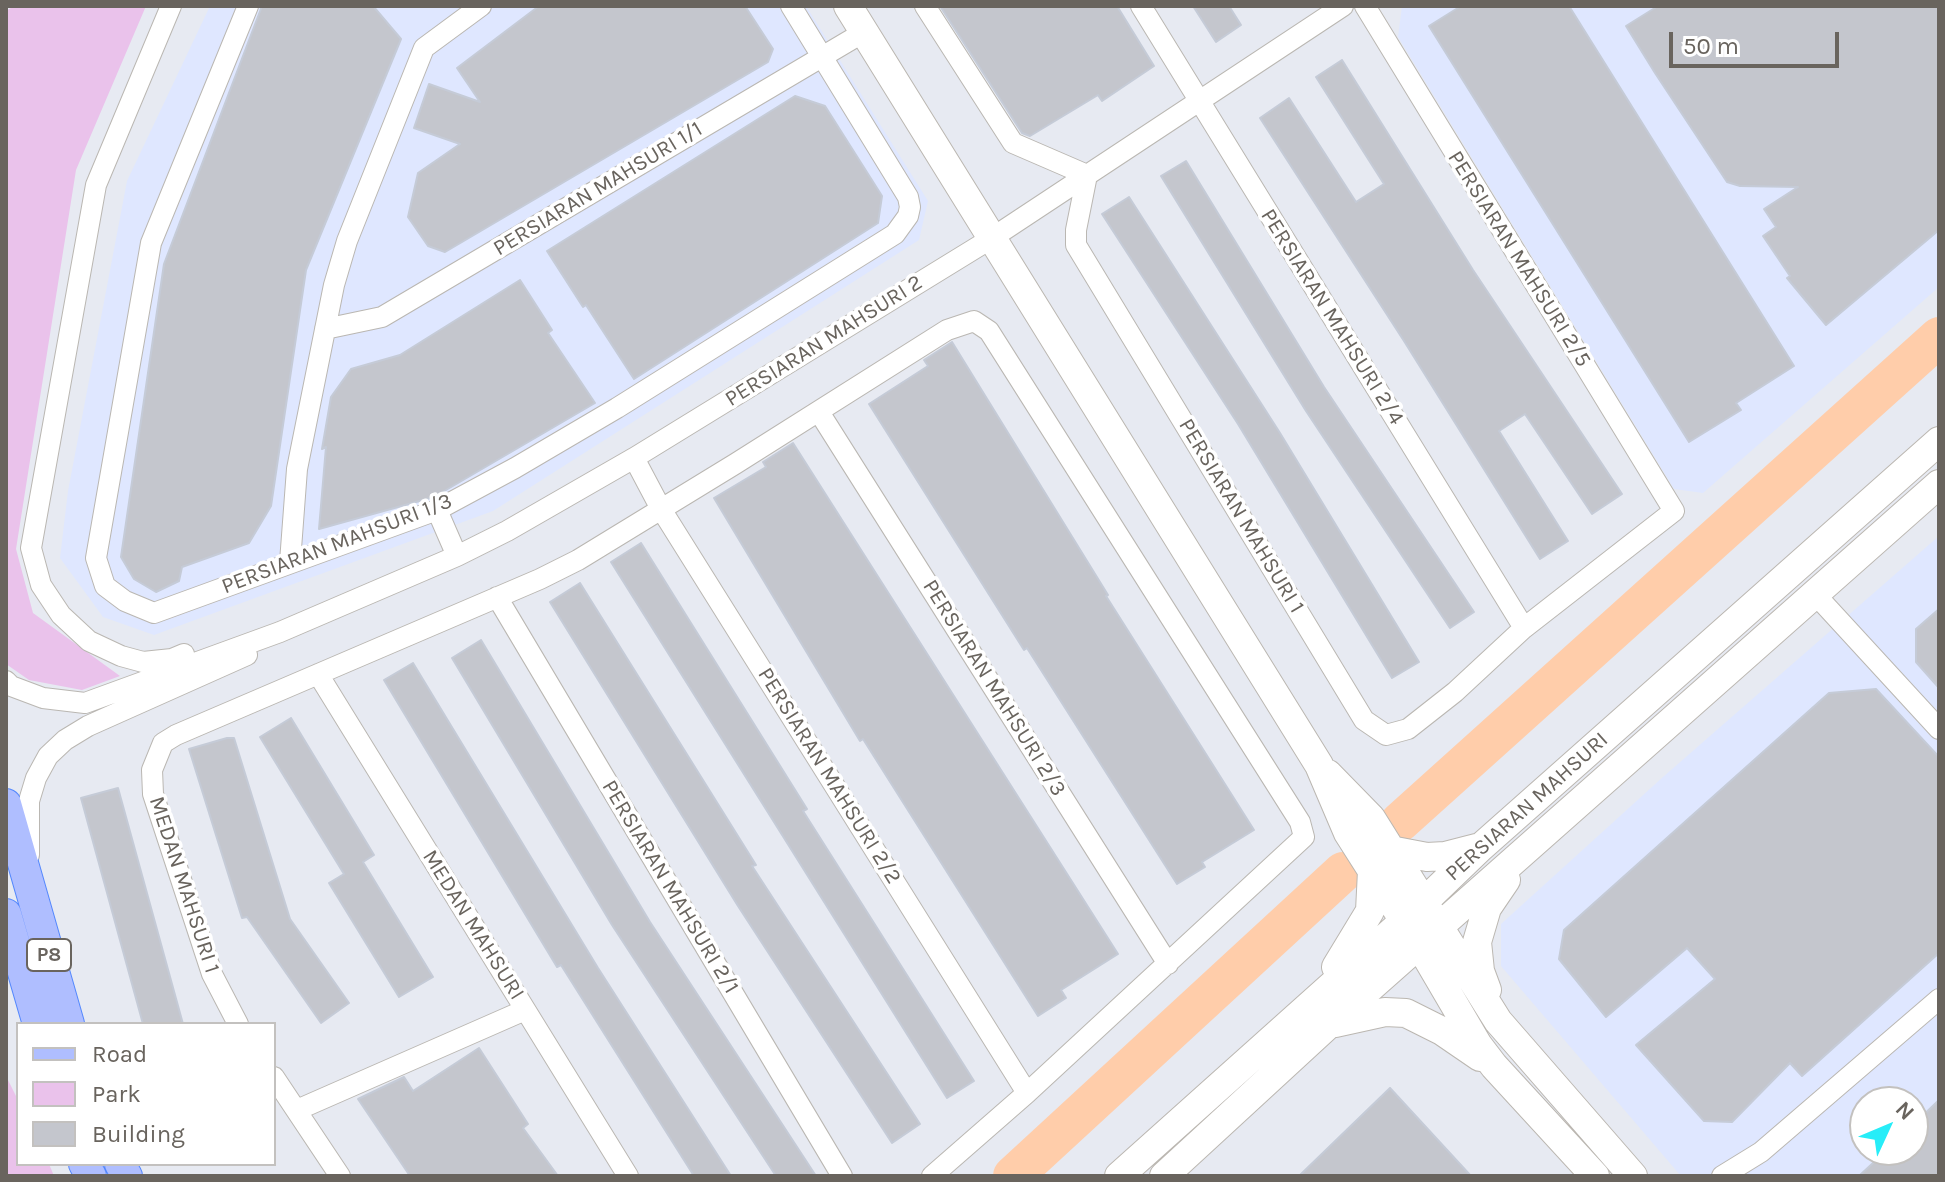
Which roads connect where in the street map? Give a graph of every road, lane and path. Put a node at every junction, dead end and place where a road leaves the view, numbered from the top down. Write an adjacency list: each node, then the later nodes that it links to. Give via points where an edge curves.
1 (171, 6): 28 (street, via 96,185 31,548 41,585 61,615 89,641 121,656 143,662 172,659 232,636)
2 (248, 6): 24 (street, PERSIARAN MAHSURI 1/3, via 151,243 96,558 105,586 154,613)
3 (481, 6): 15 (street, via 424,48 347,241)
4 (791, 6): 11 (street, PERSIARAN MAHSURI 1/3)
5 (848, 6): 10 (street)
6 (925, 6): 13 (street, via 1013,143)
7 (1141, 6): 12 (street, PERSIARAN MAHSURI 2/4)
8 (1343, 6): 12 (street, PERSIARAN MAHSURI 2)
9 (1365, 6): 22 (street, PERSIARAN MAHSURI 2/5)
10 (864, 32): 11 (street, PERSIARAN MAHSURI 1/1); 14 (street)
11 (822, 57): 15 (street, PERSIARAN MAHSURI 1/1, via 382,317); 21 (street, PERSIARAN MAHSURI 1/3, via 908,197 904,225 617,408)
12 (1200, 101): 13 (street, PERSIARAN MAHSURI 2); 27 (street, PERSIARAN MAHSURI 2/4)
13 (1087, 175): 14 (street, PERSIARAN MAHSURI 2); 27 (street, PERSIARAN MAHSURI 1, via 1076,245 1364,720 1386,735 1408,729)
14 (992, 238): 18 (street, PERSIARAN MAHSURI 2); 35 (street, via 1319,765 1371,818)
15 (325, 329): 24 (street, via 297,469)
16 (819, 412): 20 (street); 40 (street, PERSIARAN MAHSURI 2/3); 40 (street, via 947,330 974,321 989,331 1300,822 1304,837)
17 (1931, 447): 33 (street, PERSIARAN MAHSURI)
18 (634, 458): 20 (street, PERSIARAN MAHSURI 2/2); 23 (street, PERSIARAN MAHSURI 2)
19 (1939, 484): 25 (street, PERSIARAN MAHSURI)
20 (661, 509): 26 (street, via 578,560); 50 (street, PERSIARAN MAHSURI 2/2)
21 (437, 510): 23 (street); 24 (street, PERSIARAN MAHSURI 1/3)
22 (1674, 511): 27 (street, PERSIARAN MAHSURI 1)
23 (457, 556): 28 (street, PERSIARAN MAHSURI 2)
24 (290, 562)
25 (1814, 593): 31 (street); 34 (street, PERSIARAN MAHSURI)
26 (497, 597): 29 (street); 55 (street, PERSIARAN MAHSURI 2/1)
27 (1524, 628)
28 (280, 632): 30 (street, via 85,703 43,698); 36 (street, via 235,662 88,726 48,756 29,801)
29 (318, 674): 42 (street, MEDAN MAHSURI); 47 (street, MEDAN MAHSURI 1, via 176,735 163,743 152,770 153,794 212,974)
30 (6, 681)
31 (1939, 729)
32 (6, 804): 36 (main road, P8)
33 (1481, 847): 35 (street); 37 (street, PERSIARAN MAHSURI)
34 (1526, 849): 39 (street, PERSIARAN MAHSURI); 44 (street, via 1487,908 1478,936 1480,971)
35 (1381, 861): 37 (street); 43 (street, via 1366,921)
36 (30, 886): 46 (main road, P8)
37 (1413, 911): 39 (street); 43 (street, PERSIARAN MAHSURI)
38 (6, 914): 45 (main road, P8)
39 (1429, 938): 43 (street, PERSIARAN MAHSURI); 44 (street); 48 (street)
40 (1168, 964): 50 (street)
41 (1939, 999): 52 (street)
42 (525, 1010): 51 (street); 54 (street, MEDAN MAHSURI)
43 (1316, 1018): 48 (street, via 1406,1013); 57 (street, PERSIARAN MAHSURI); 58 (street, PERSIARAN MAHSURI)
44 (1498, 1021): 60 (street)
45 (37, 1022)
46 (68, 1022)
47 (237, 1022)
48 (1494, 1066): 59 (street)
49 (276, 1080): 51 (street)
50 (1027, 1093): 56 (street)
51 (297, 1110): 53 (street)
52 (1761, 1152): 61 (street); 62 (street)
53 (340, 1176)
54 (628, 1176)
55 (842, 1176)
56 (932, 1176)
57 (1119, 1176)
58 (1164, 1176)
59 (1595, 1176)
60 (1633, 1176)
61 (1722, 1176)
62 (1743, 1176)

